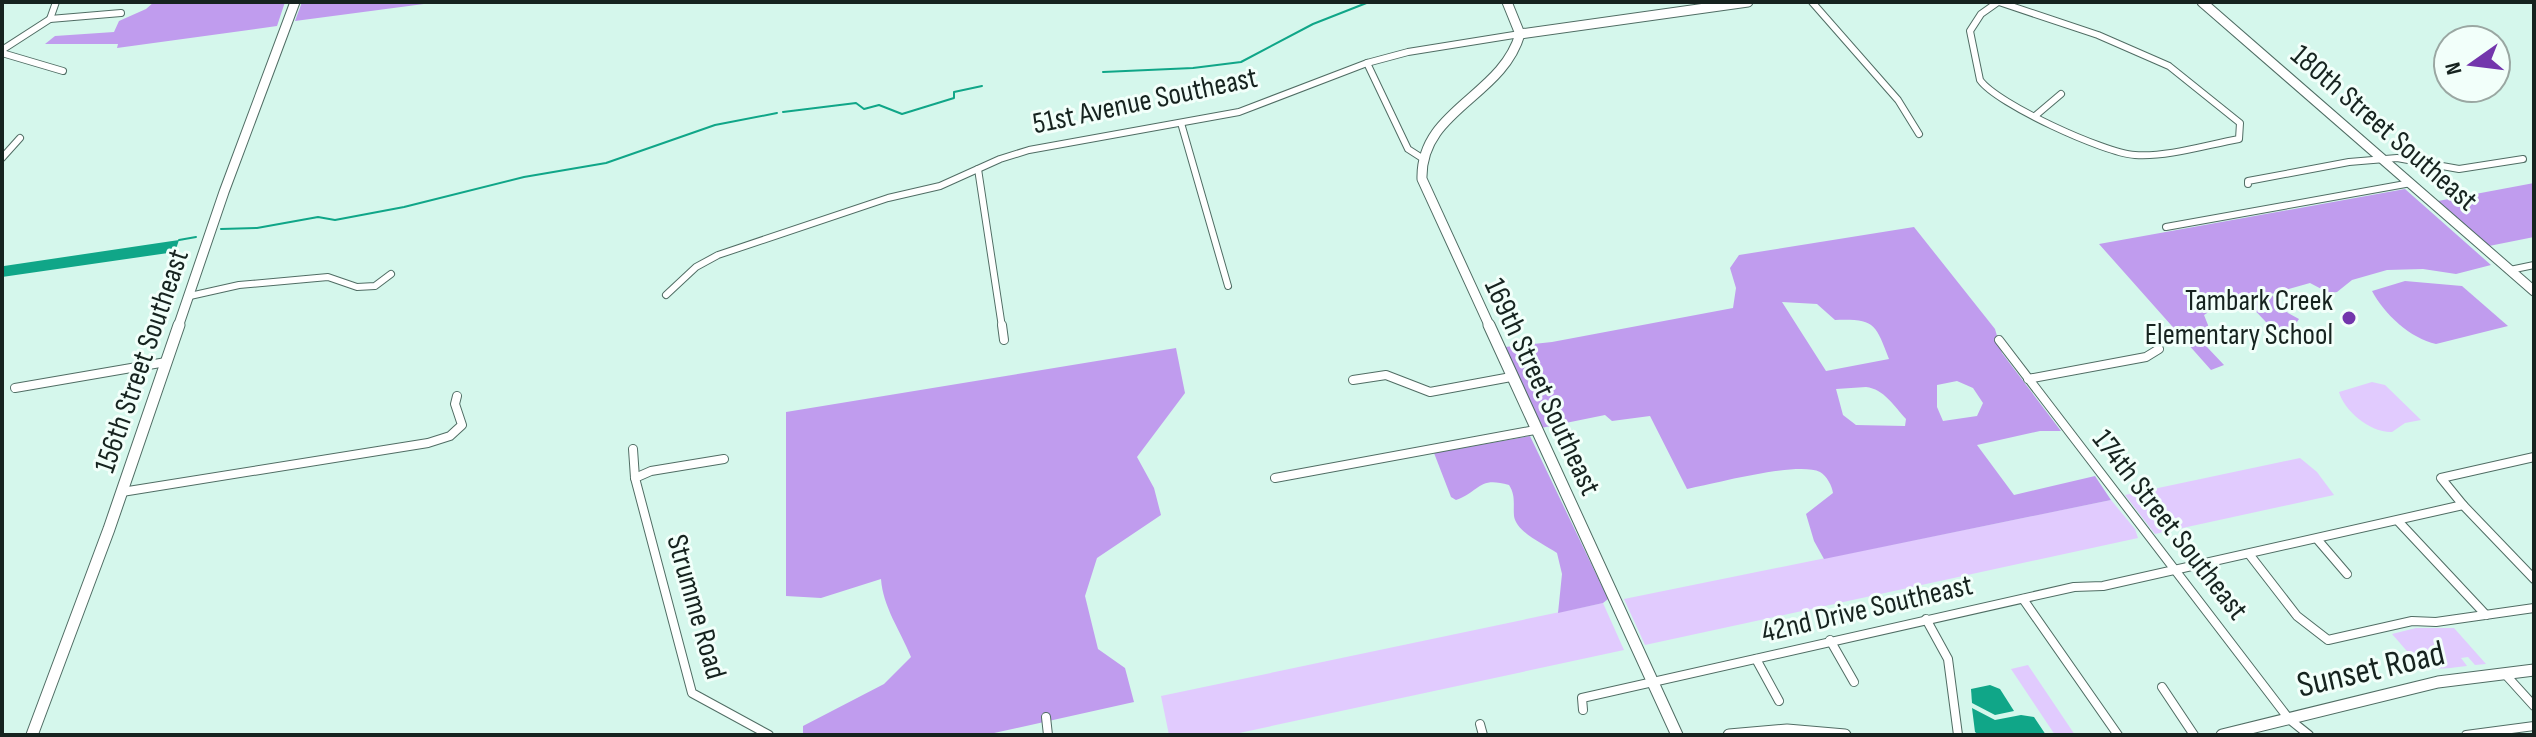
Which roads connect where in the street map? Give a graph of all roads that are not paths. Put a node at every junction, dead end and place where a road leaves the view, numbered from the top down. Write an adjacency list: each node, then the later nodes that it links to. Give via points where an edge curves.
1 (56, 2): 10 (street)
2 (295, 2): 34 (street, 156th Street Southeast)
3 (1507, 2): 11 (street)
4 (1748, 2): 8 (street, 51st Avenue Southeast)
5 (1812, 2): 18 (street, via 1898,100)
6 (1998, 2): 16 (street, via 1970,31 1977,69 1983,85); 16 (street, via 2098,35 2169,66 2240,123 2239,139 2132,155)
7 (2202, 2): 23 (street, 180th Street Southeast)
8 (1682, 7): 11 (street, 51st Avenue Southeast)
9 (121, 13): 10 (street)
10 (50, 19): 12 (street)
11 (1520, 34): 13 (street, 51st Avenue Southeast); 21 (street, via 1501,72 1441,125)
12 (2, 52): 14 (street)
13 (1367, 63): 17 (street, 51st Avenue Southeast, via 1239,112); 21 (street, 169th Street Southeast, via 1408,149)
14 (63, 71)
15 (2061, 94): 16 (street)
16 (2035, 116)
17 (1181, 123): 24 (street, 51st Avenue Southeast, via 1042,147); 31 (street)
18 (1919, 134)
19 (20, 138): 20 (street)
20 (2, 158)
21 (1422, 158): 39 (street, 169th Street Southeast, via 1424,186)
22 (2523, 159): 23 (street, via 2459,169)
23 (2385, 160): 25 (street, 180th Street Southeast); 26 (street, via 2323,166)
24 (978, 169): 33 (street, 51st Avenue Southeast, via 940,186 718,255); 35 (street)
25 (2411, 183): 27 (street); 29 (street, 180th Street Southeast)
26 (2248, 184)
27 (2166, 227)
28 (2534, 265): 29 (street)
29 (2510, 270): 32 (street, 180th Street Southeast)
30 (391, 274): 34 (street, via 375,286 357,287 328,277 239,285)
31 (1228, 286)
32 (2534, 291)
33 (666, 295)
34 (190, 296): 38 (street, 156th Street Southeast)
35 (1004, 340)
36 (1999, 340): 40 (street, 174th Street Southeast)
37 (2159, 349): 40 (street, via 2146,357)
38 (166, 362): 42 (street); 50 (street, 156th Street Southeast)
39 (1511, 377): 41 (street, via 1430,392 1386,375); 44 (street, 169th Street Southeast)
40 (2028, 379): 55 (street, 174th Street Southeast)
41 (1353, 380)
42 (15, 388)
43 (457, 396): 50 (street, via 462,425 450,436 428,443)
44 (1535, 430): 49 (street); 66 (street, 169th Street Southeast)
45 (633, 449): 48 (street, Strumme Road)
46 (2534, 457): 51 (street, via 2441,478)
47 (724, 459): 48 (street)
48 (635, 478): 77 (street, Strumme Road, via 692,693)
49 (1275, 478)
50 (122, 492): 76 (street, 156th Street Southeast)
51 (2463, 505): 52 (street, 42nd Drive Southeast); 57 (street)
52 (2398, 521): 53 (street, 42nd Drive Southeast); 60 (street)
53 (2317, 539): 54 (street, 42nd Drive Southeast); 56 (street)
54 (2249, 554): 55 (street, 42nd Drive Southeast); 60 (street, via 2319,638 2412,621)
55 (2174, 570): 58 (street, 42nd Drive Southeast); 73 (street, 174th Street Southeast)
56 (2347, 574)
57 (2534, 579)
58 (2023, 599): 61 (street, 42nd Drive Southeast); 84 (street)
59 (2534, 608): 60 (street)
60 (2486, 615)
61 (1926, 619): 62 (street, 42nd Drive Southeast); 83 (street, via 1948,659)
62 (1830, 640): 63 (street, 42nd Drive Southeast); 67 (street)
63 (1756, 659): 66 (street, 42nd Drive Southeast); 69 (street)
64 (2534, 670): 65 (street, Sunset Road)
65 (2505, 674): 70 (street); 73 (street, Sunset Road, via 2424,685)
66 (1653, 682): 71 (street, 42nd Drive Southeast, via 1582,698); 80 (street, 169th Street Southeast)
67 (1854, 682)
68 (2162, 687): 85 (street)
69 (1779, 701)
70 (2534, 706)
71 (1583, 710)
72 (1046, 717): 78 (street)
73 (2289, 719): 86 (street, Sunset Road); 87 (street, 174th Street Southeast)
74 (1480, 724): 79 (street)
75 (2534, 726): 88 (street)
76 (32, 735)
77 (769, 735)
78 (1048, 735)
79 (1483, 735)
80 (1677, 735)
81 (1729, 735): 82 (street, via 1796,729)
82 (1845, 735)
83 (1958, 735)
84 (2118, 735)
85 (2194, 735)
86 (2222, 735)
87 (2309, 735)
88 (2466, 735)

